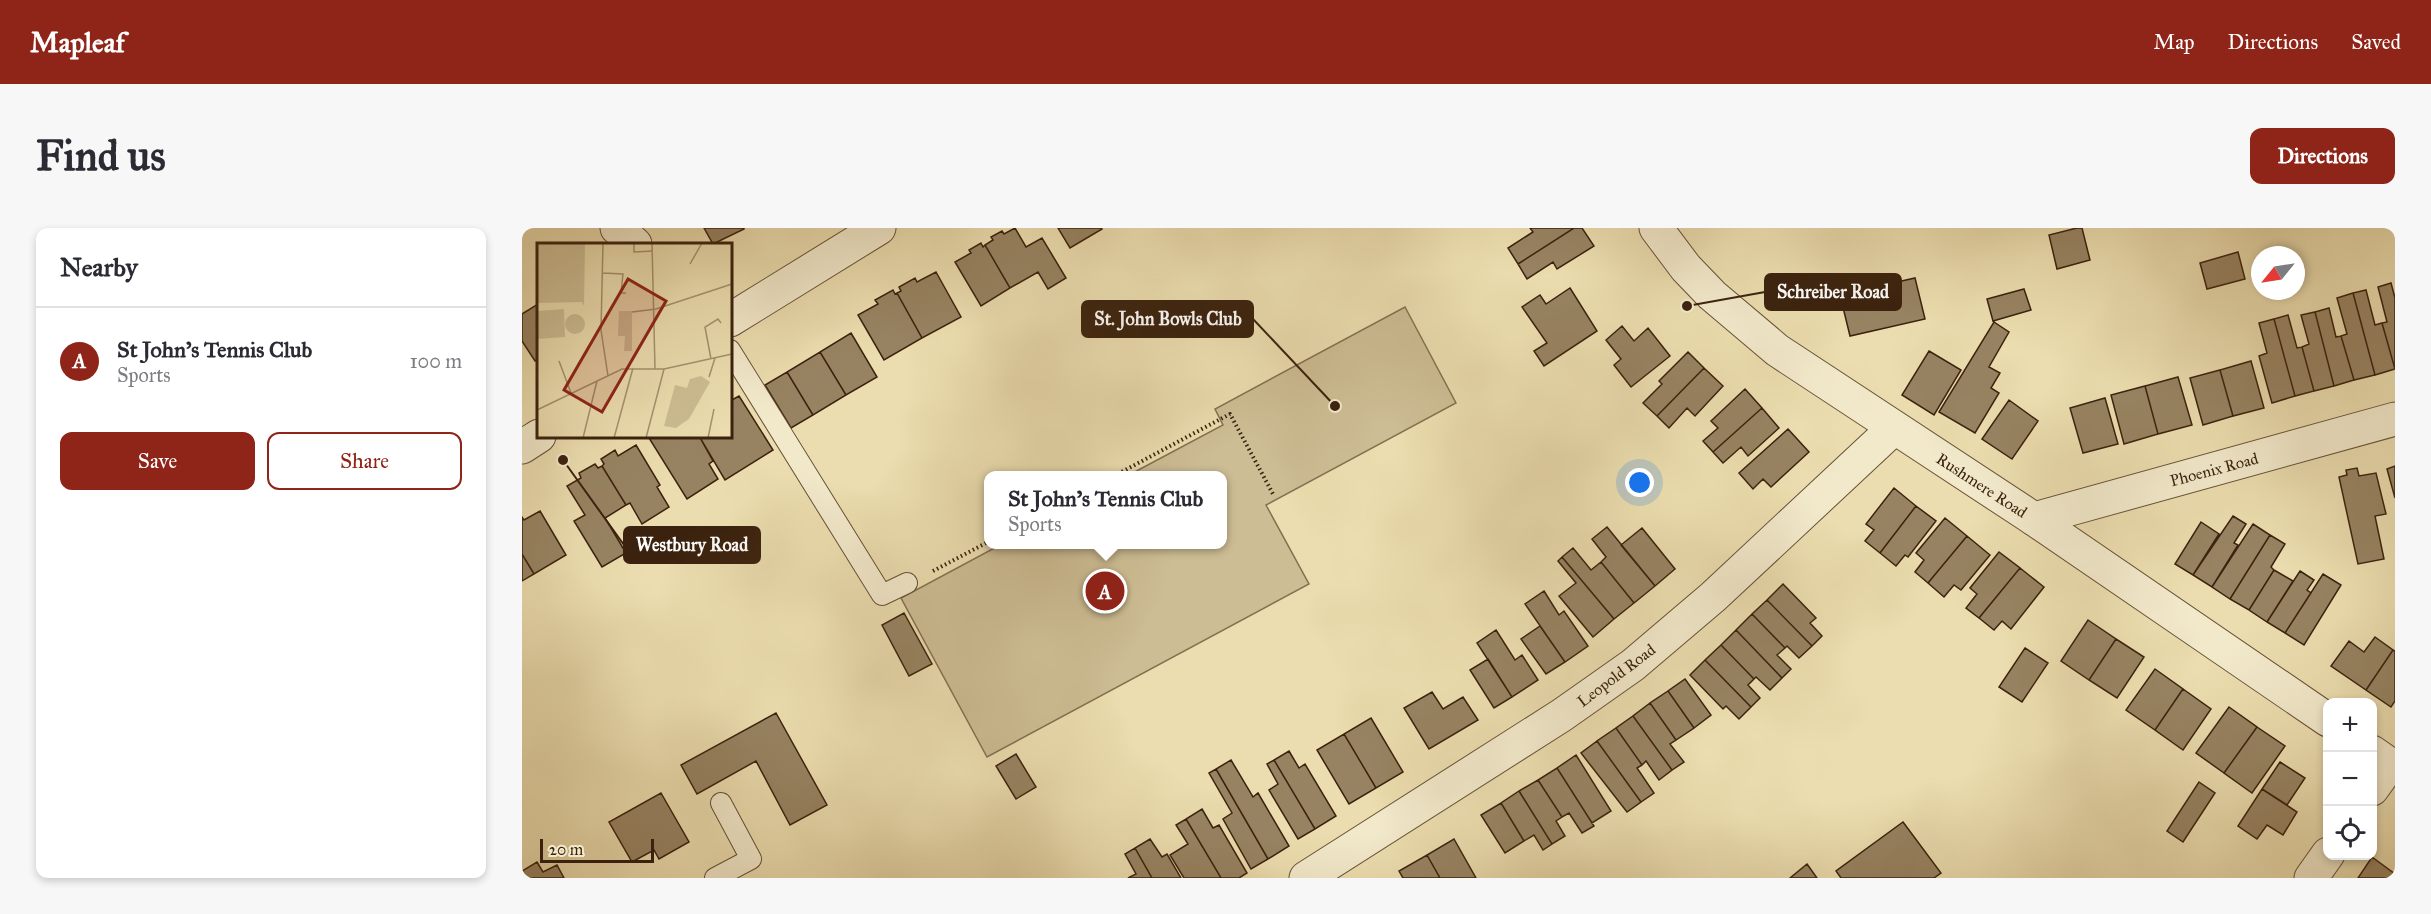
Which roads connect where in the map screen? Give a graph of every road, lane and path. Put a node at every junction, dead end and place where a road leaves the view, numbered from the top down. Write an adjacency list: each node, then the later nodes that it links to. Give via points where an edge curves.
1 (617, 228): 4 (street)
2 (879, 228): 5 (street)
3 (1656, 228): 8 (street, Rushmere Road, via 1712,295 1768,343)
4 (634, 243)
5 (732, 319)
6 (732, 353): 15 (lane, via 882,595)
7 (2395, 419): 13 (street, Phoenix Road)
8 (1894, 428): 13 (street, Rushmere Road); 20 (street, Leopold Road, via 1713,597 1633,665 1562,715)
9 (537, 437): 10 (street)
10 (522, 447)
11 (1123, 471): 12 (path, via 1230,414)
12 (1273, 494)
13 (2034, 519): 16 (street, Rushmere Road)
14 (984, 544): 15 (path)
15 (907, 583)
16 (2323, 717)
17 (721, 803): 19 (lane, via 751,859)
18 (2324, 860): 21 (street)
19 (715, 878)
20 (1305, 878)
21 (2311, 878)

